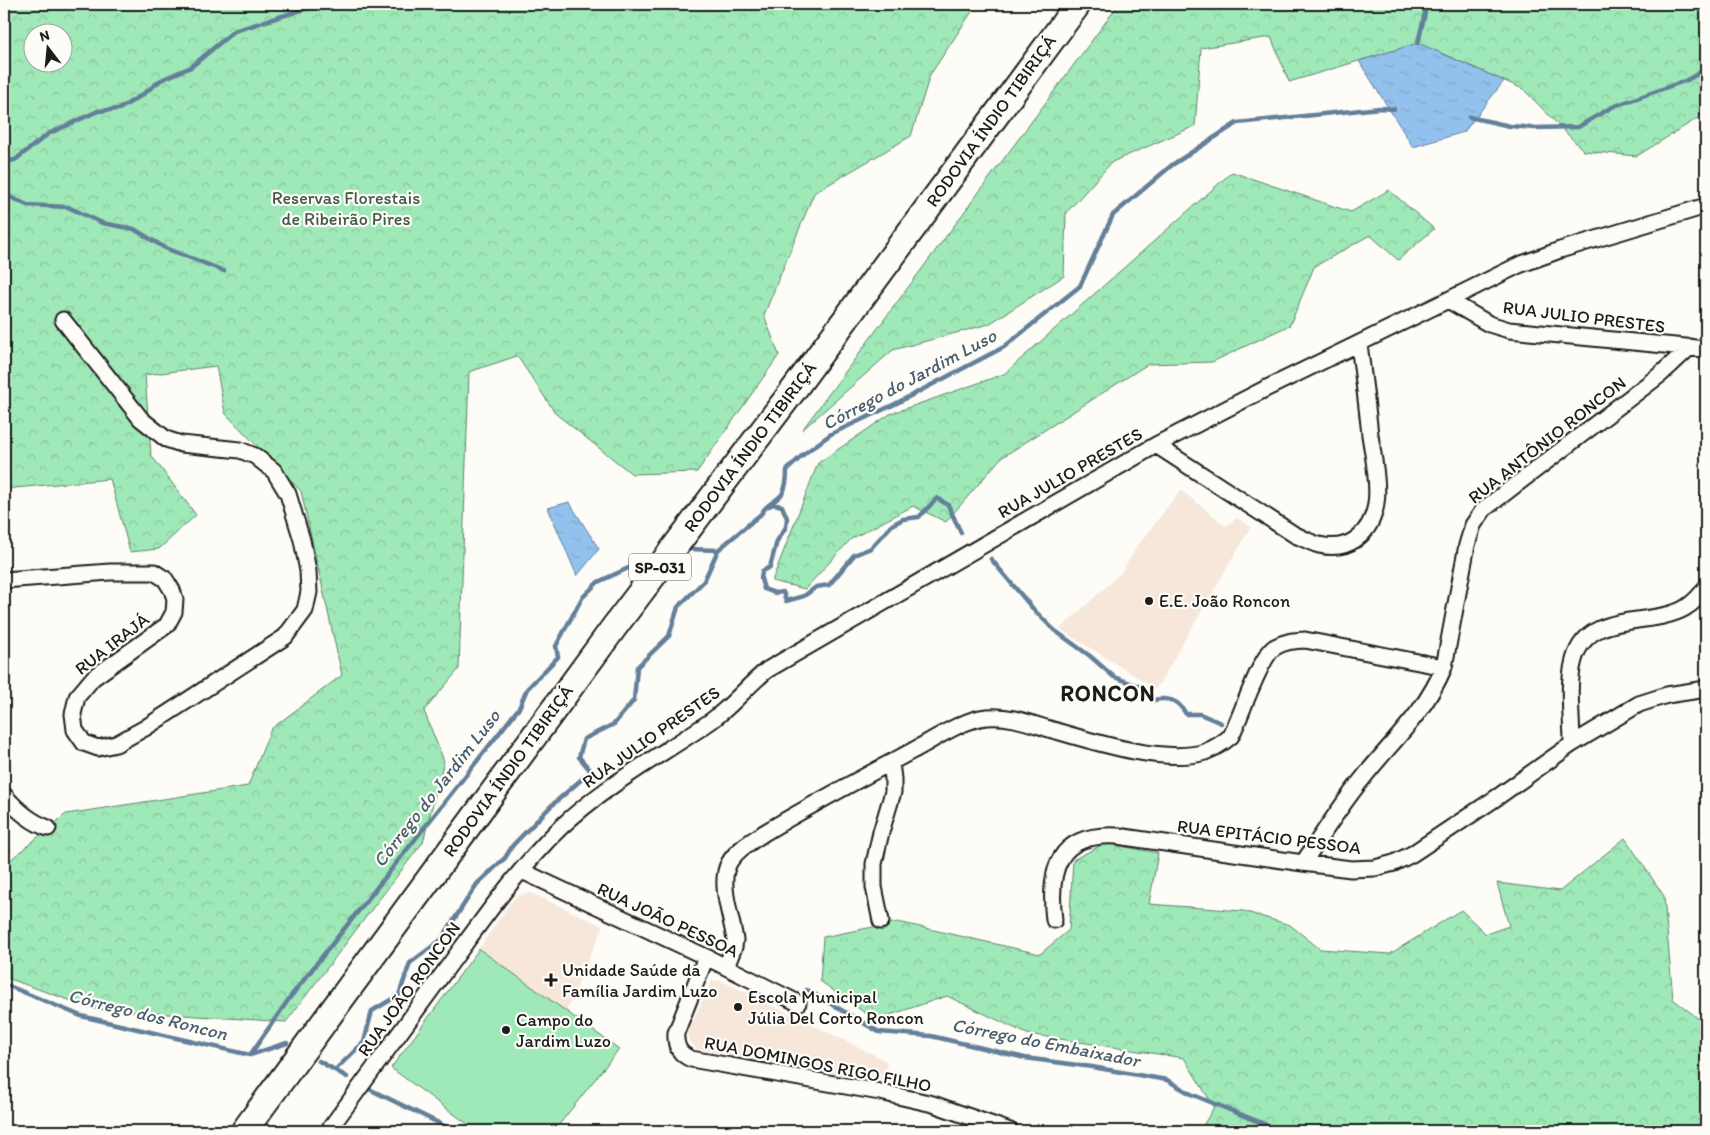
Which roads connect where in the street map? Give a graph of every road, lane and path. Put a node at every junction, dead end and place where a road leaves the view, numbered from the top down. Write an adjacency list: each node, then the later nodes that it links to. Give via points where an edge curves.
1 (1078, 4): 24 (highway, RODOVIA ÍNDIO TIBIRIÇÁ / SP-031)
2 (1706, 206): 3 (street, via 1560,250)
3 (1448, 300): 5 (street, RUA JULIO PRESTES); 6 (street, RUA JULIO PRESTES, via 1489,324 1509,330)
4 (63, 320): 9 (street, RUA IRAJÁ, via 141,420 166,439 181,444 240,450 255,456 274,471 288,494 302,540 309,592 305,610 285,637 145,728 116,744 98,748 84,743 75,730 73,714 77,697 93,678 167,625 174,612 172,590 165,579 154,572)
5 (1359, 344): 8 (street, RUA JULIO PRESTES); 8 (street, via 1376,499 1374,517 1366,531 1353,541 1338,547 1319,545 1294,535)
6 (1690, 347): 7 (street, RUA JULIO PRESTES); 11 (street, RUA ANTÔNIO RONCON, via 1654,380 1484,509 1473,525 1467,545)
7 (1706, 349)
8 (1156, 445): 18 (street, RUA JULIO PRESTES, via 767,670 712,720 591,802 561,827)
9 (4, 580)
10 (1706, 587): 13 (street, via 1685,608 1660,617 1616,623 1597,630 1583,643 1574,659 1571,678)
11 (1444, 667): 14 (street, via 1305,640 1288,641 1274,648 1265,658 1231,736 1205,752 1160,755 1100,743 1000,716 986,717 949,731); 17 (street, RUA ANTÔNIO RONCON, via 1422,708 1362,779)
12 (1706, 689): 13 (street, RUA EPITÁCIO PESSOA, via 1666,695 1639,704)
13 (1572, 744): 17 (street, RUA EPITÁCIO PESSOA, via 1491,802 1394,863 1351,869)
14 (890, 763): 20 (street, via 893,792 874,864 874,887); 22 (street, via 762,834 730,861 725,872 725,884 735,940)
15 (4, 795): 16 (street, via 36,824)
16 (48, 828)
17 (1303, 864): 19 (street, RUA EPITÁCIO PESSOA, via 1100,835 1083,839 1066,850 1058,864 1052,884)
18 (522, 871): 21 (street, RUA JOÃO PESSOA); 25 (street, RUA JOÃO RONCON)
19 (1054, 920)
20 (881, 921)
21 (706, 958): 22 (street, RUA JOÃO PESSOA); 26 (street, RUA DOMINGOS RIGO FILHO, via 676,1033 679,1050 684,1056 933,1104)
22 (726, 968): 23 (street, RUA JOÃO PESSOA)
23 (798, 1003)
24 (244, 1131)
25 (328, 1131)
26 (1010, 1131)

